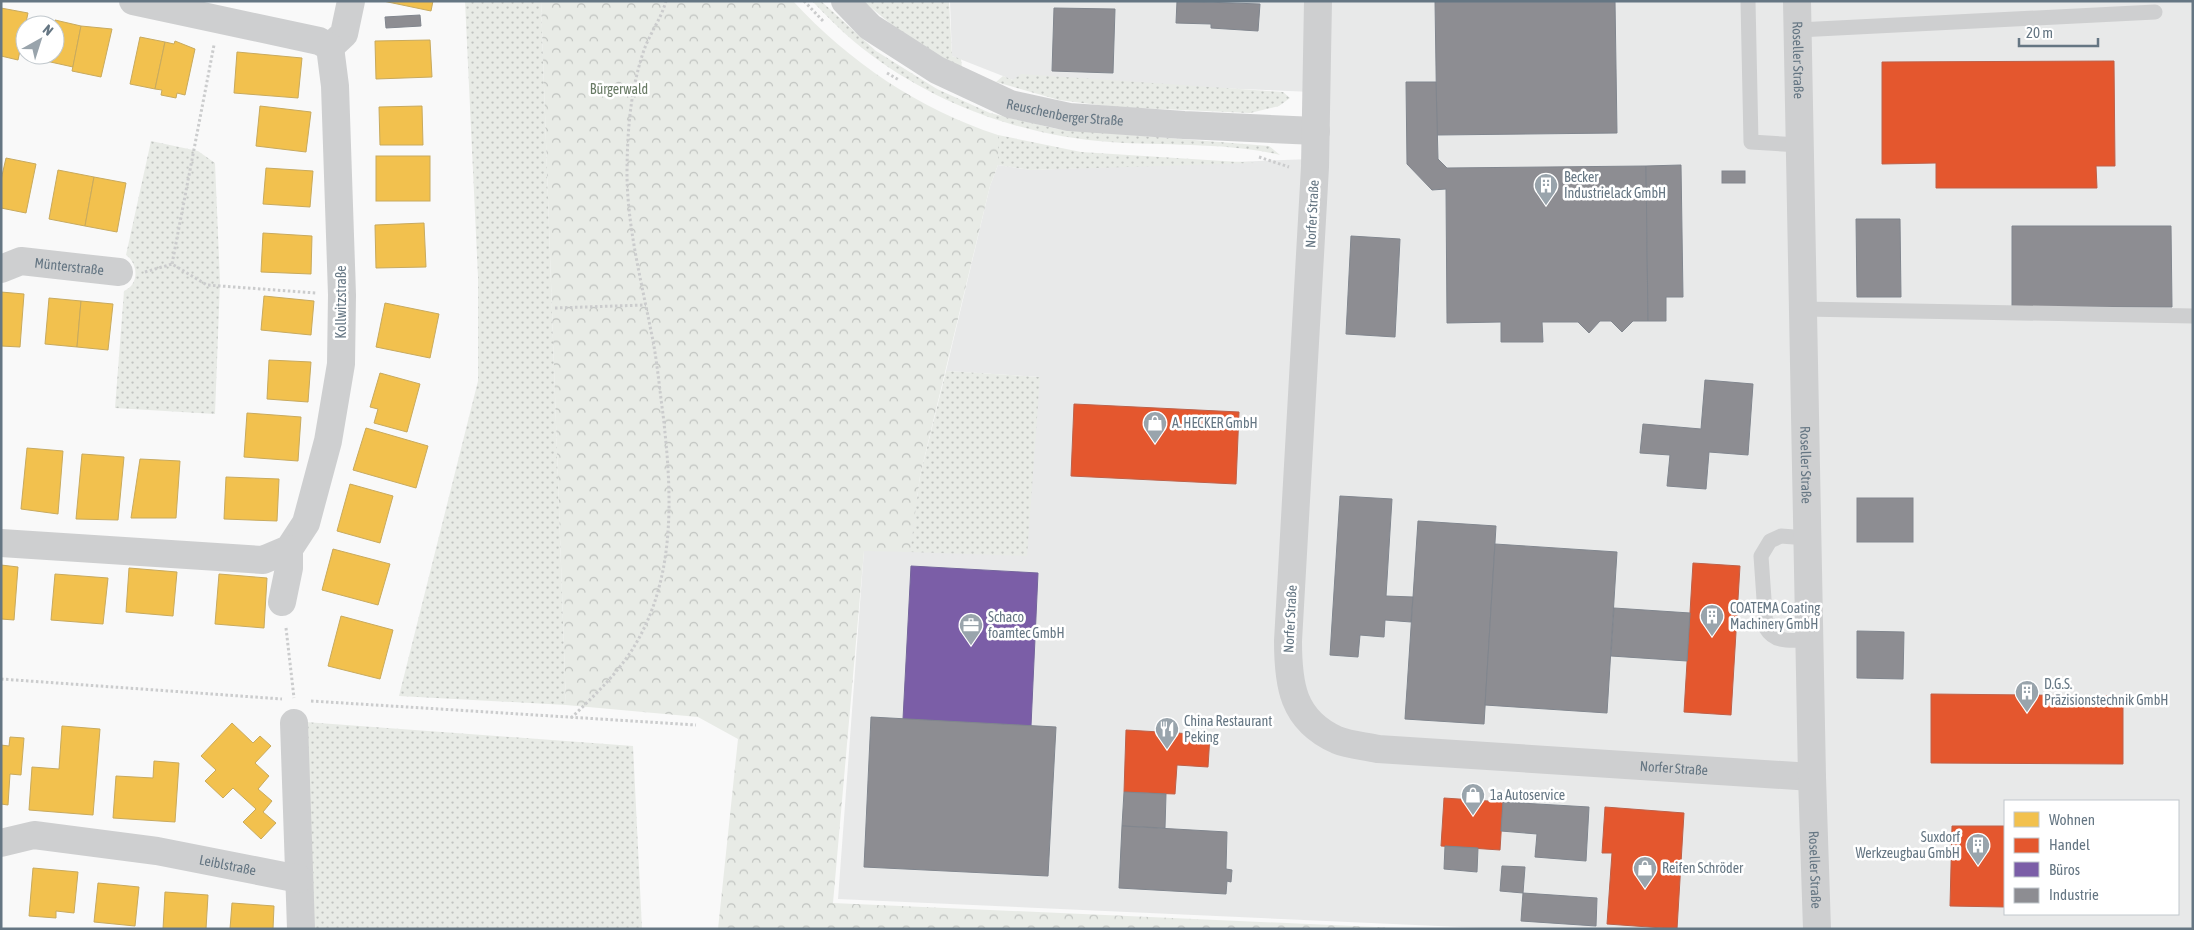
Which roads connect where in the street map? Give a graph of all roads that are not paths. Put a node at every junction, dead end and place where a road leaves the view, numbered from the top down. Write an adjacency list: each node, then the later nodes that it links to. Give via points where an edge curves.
1 (133, 1): 9 (street, via 319,41)
2 (350, 1): 9 (street, via 344,34)
3 (845, 1): 10 (street, Reuschenberger Straße, via 870,27 936,70 1010,104 1069,117)
4 (1318, 1): 10 (street, Norfer Straße)
5 (1748, 1): 11 (lane, via 1751,142)
6 (1798, 1): 8 (street, Roseller Straße)
7 (2155, 12): 8 (lane)
8 (1798, 30): 11 (street, Roseller Straße)
9 (330, 47): 18 (street, Kollwitzstraße, via 342,295 340,364 328,440 306,523)
10 (1316, 131): 22 (street, Norfer Straße, via 1288,641 1288,678 1298,707 1313,724 1337,740 1378,749)
11 (1800, 145): 14 (street, Roseller Straße)
12 (8, 259): 13 (street, Münterstraße)
13 (119, 272)
14 (1803, 310): 15 (lane); 16 (street, Roseller Straße)
15 (2193, 316)
16 (1807, 538): 20 (street, Roseller Straße); 20 (lane, via 1781,536 1770,541 1762,556 1766,628 1770,636 1779,640)
17 (1, 543): 18 (street, via 263,560)
18 (289, 550): 19 (street, Kollwitzstraße)
19 (282, 602)
20 (1809, 640): 22 (street, Roseller Straße)
21 (294, 712): 24 (street)
22 (1812, 777): 26 (street, Roseller Straße)
23 (1, 843): 24 (street, Leiblstraße, via 34,835 156,851)
24 (299, 879): 25 (street)
25 (301, 929)
26 (1817, 929)

